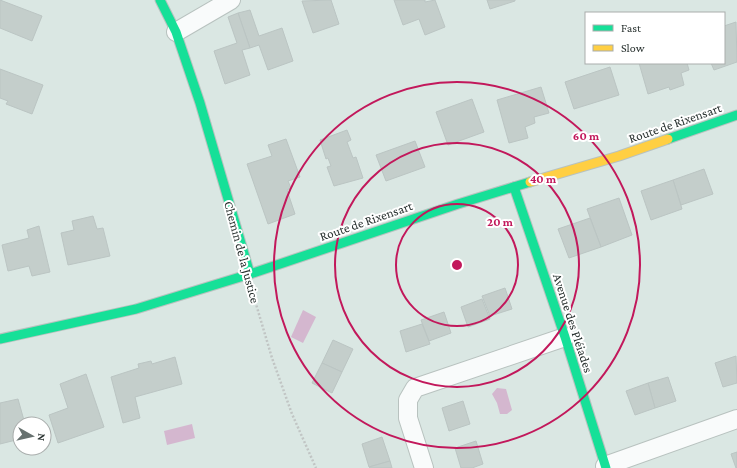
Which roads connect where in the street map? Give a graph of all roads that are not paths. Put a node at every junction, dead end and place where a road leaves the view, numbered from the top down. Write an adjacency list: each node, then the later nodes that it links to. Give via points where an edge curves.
1 (160, 0): 3 (street, Chemin de la Justice)
2 (231, 0): 3 (street)
3 (176, 32): 6 (street, Chemin de la Justice, via 200,103)
4 (737, 115): 5 (street, Route de Rixensart, via 619,156)
5 (514, 187): 6 (street, Route de Rixensart); 7 (street, Avenue des Pléiades)
6 (250, 274): 8 (street, Route de Rixensart, via 136,309)
7 (565, 337): 10 (street, Avenue des Pléiades); 11 (street, via 415,388 408,400 408,418)
8 (0, 339)
9 (737, 419): 10 (street)
10 (605, 467)
11 (424, 468)

